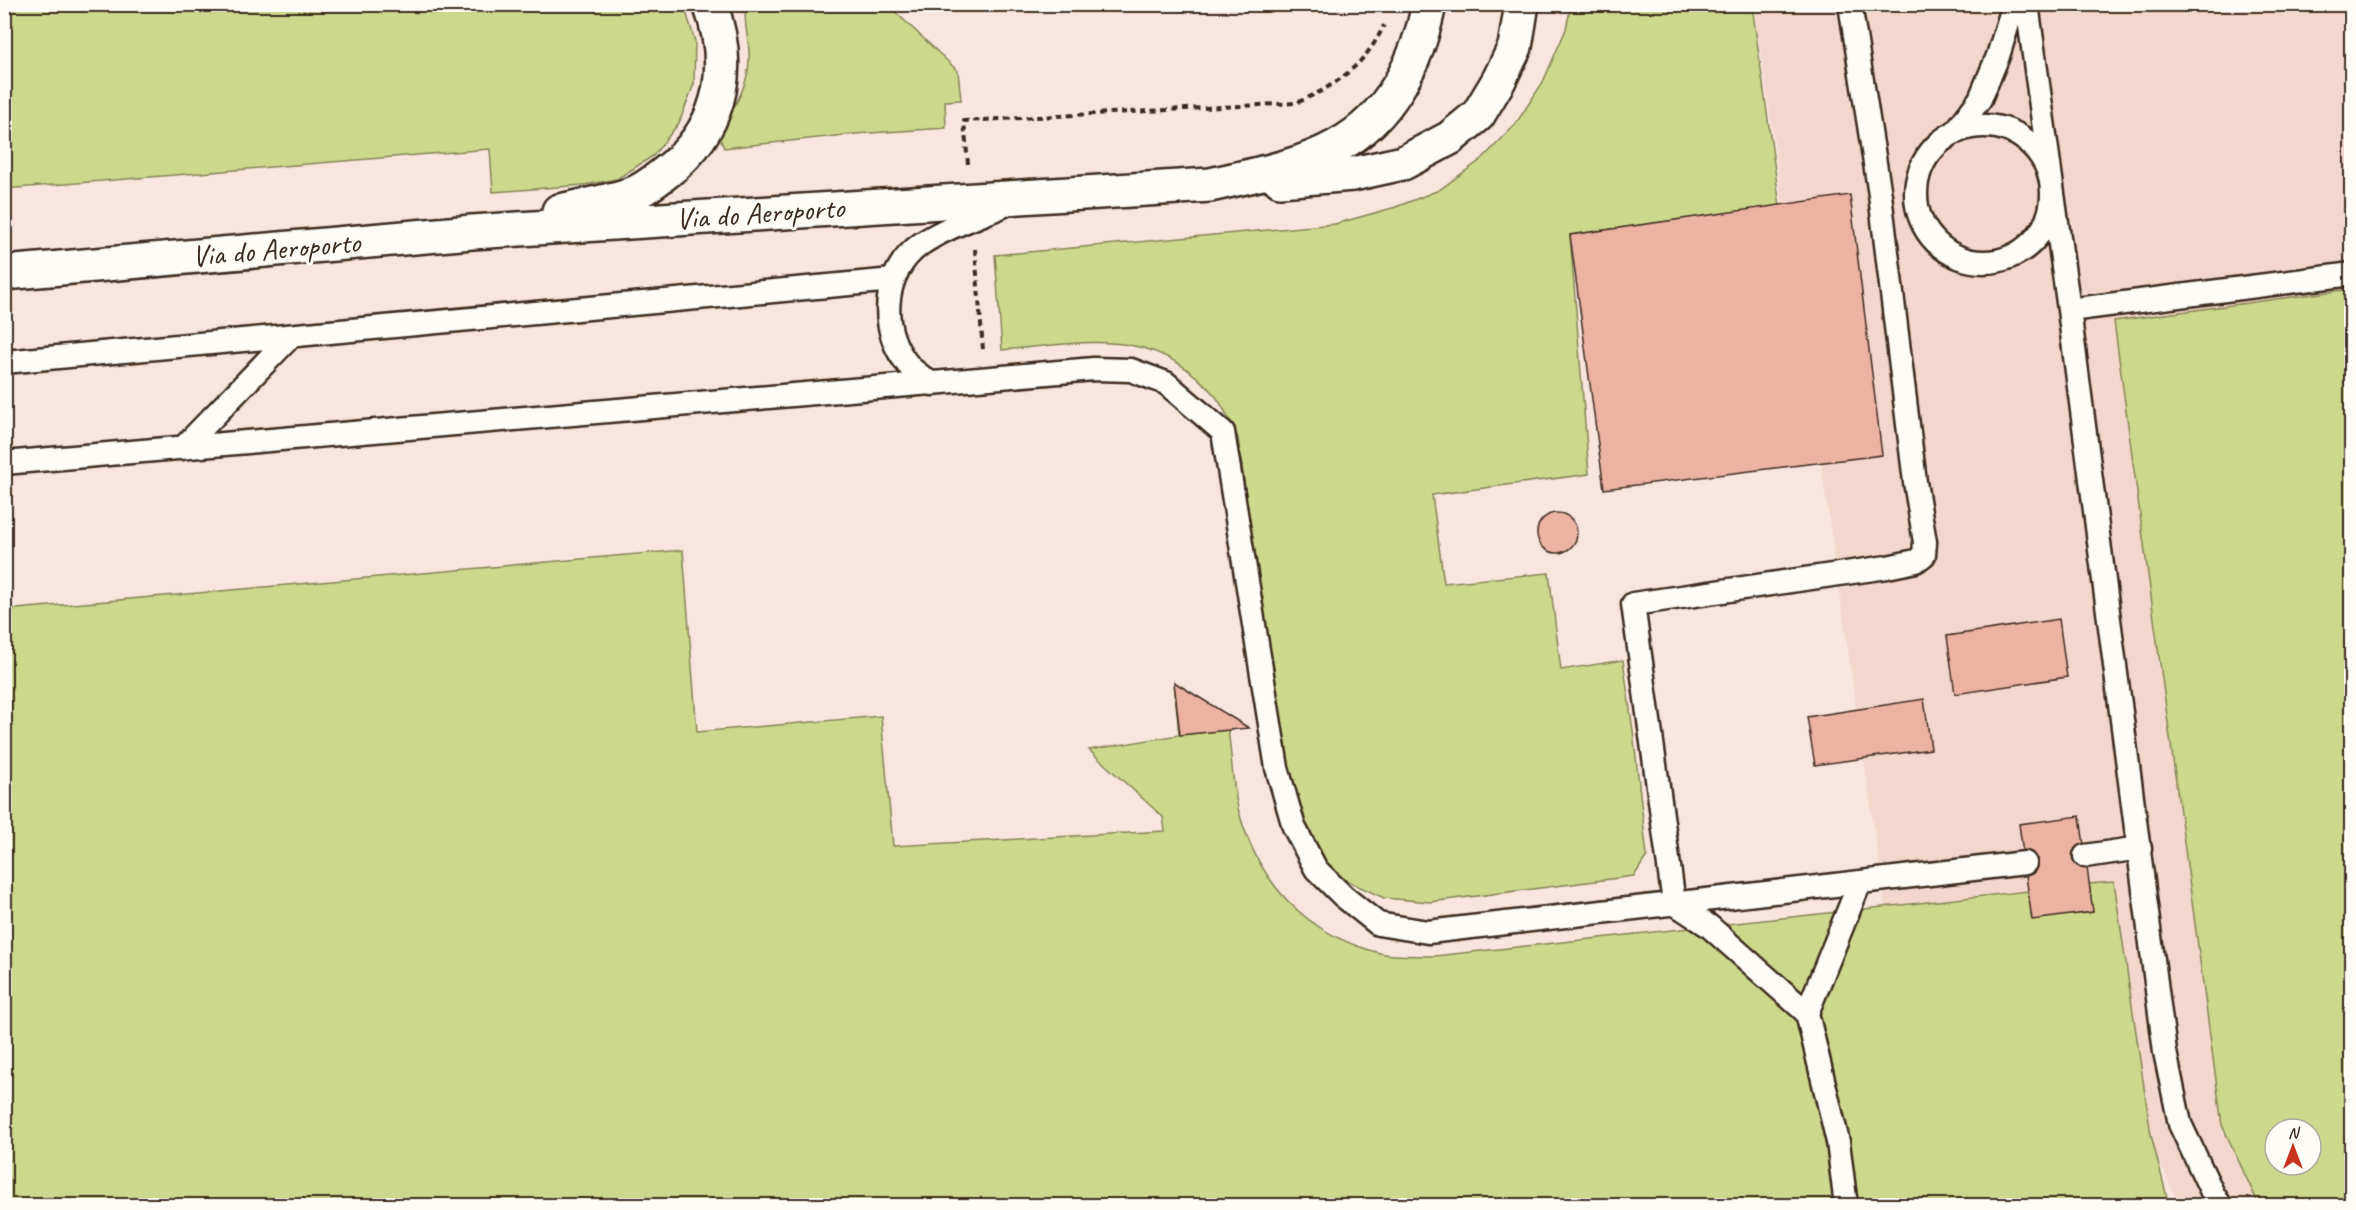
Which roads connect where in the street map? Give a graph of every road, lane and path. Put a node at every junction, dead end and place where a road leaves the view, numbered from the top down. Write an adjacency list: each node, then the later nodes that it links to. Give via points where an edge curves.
1 (710, 4): 13 (street, via 723,54 720,89 710,123 691,151 635,193)
2 (1429, 4): 11 (street, Via do Aeroporto, via 1416,52 1398,88 1375,118 1337,146 1282,168)
3 (1522, 4): 11 (street, via 1515,47 1499,80 1478,115 1450,138 1403,163 1353,174)
4 (1850, 4): 27 (lane, via 1880,195 1924,555 1916,561 1887,567 1633,604)
5 (2014, 4): 9 (lane, via 1980,99)
6 (2027, 4): 10 (lane)
7 (1387, 16): 8 (path, via 1371,49 1350,73 1322,92 1296,103)
8 (964, 121)
9 (1956, 131): 10 (lane, via 1979,125 2003,128 2025,139 2042,156); 10 (lane, via 1934,146 1920,167 1914,192 1918,218 1932,240 1953,256 1978,262 2003,260 2027,248 2044,228 2052,204)
10 (2051, 178): 17 (lane)
11 (1210, 185): 12 (street, Via do Aeroporto)
12 (1024, 197): 13 (street, Via do Aeroporto); 16 (lane, via 920,245)
13 (472, 232): 14 (street, Via do Aeroporto)
14 (4, 273)
15 (2352, 274): 17 (lane)
16 (892, 280): 18 (lane); 20 (lane, via 888,318 895,344 910,367)
17 (2069, 310): 23 (lane)
18 (291, 336): 19 (lane); 21 (lane)
19 (4, 362)
20 (932, 384): 21 (lane); 27 (lane, via 1094,369 1131,370 1166,383 1223,432 1277,768 1294,827 1316,869 1378,924 1428,932)
21 (183, 448): 22 (lane)
22 (4, 463)
23 (2140, 849): 24 (lane); 30 (lane, via 2165,1052 2180,1124)
24 (2085, 856)
25 (2025, 863): 26 (lane)
26 (1860, 882): 27 (lane); 28 (lane)
27 (1674, 903): 28 (lane, via 1709,926)
28 (1807, 1013): 29 (lane, via 1838,1142)
29 (1846, 1206)
30 (2221, 1206)

